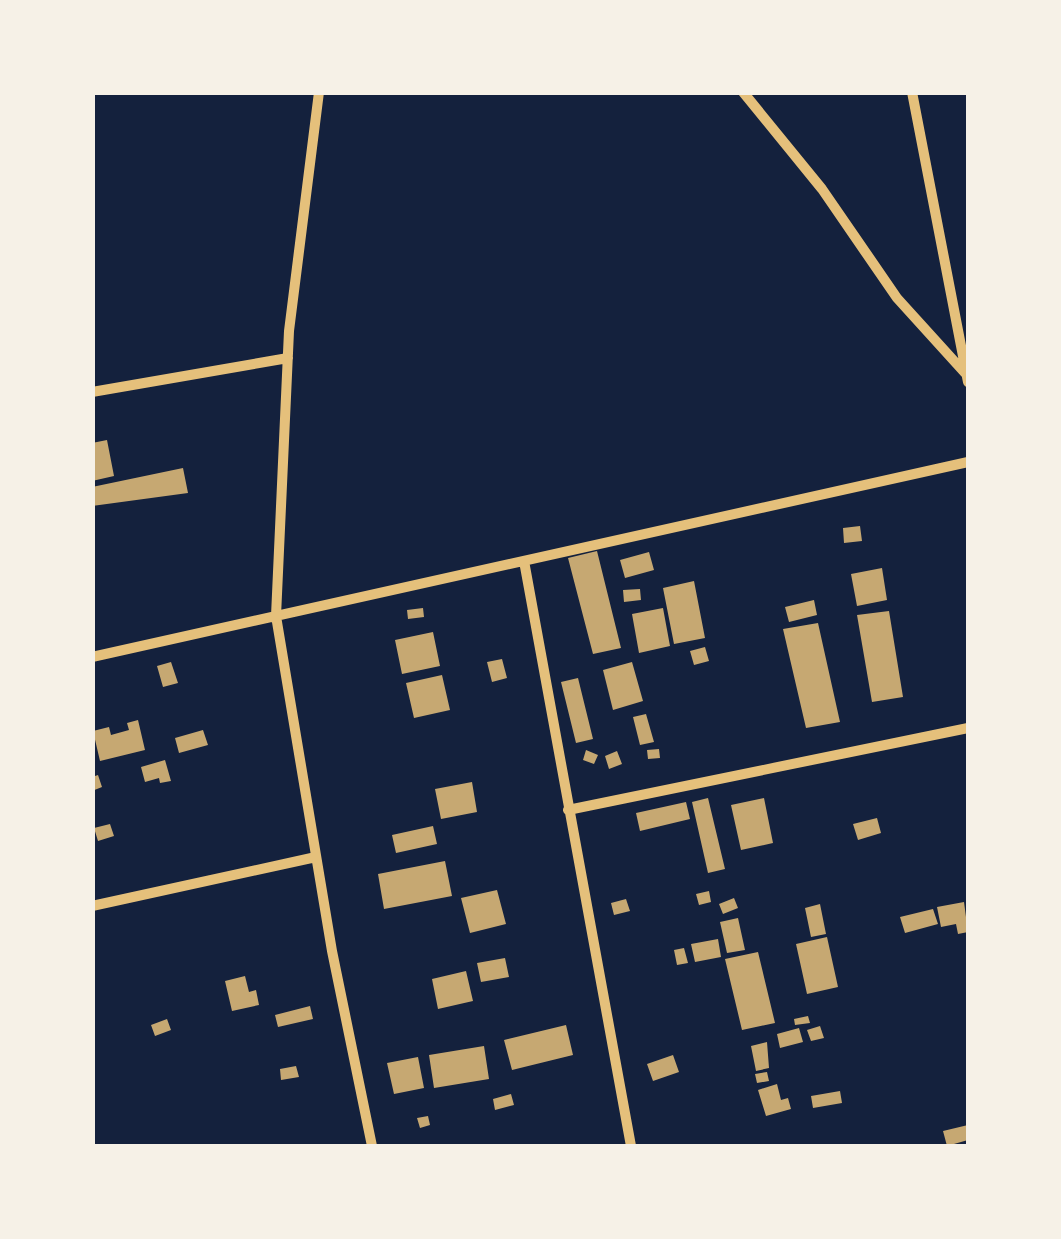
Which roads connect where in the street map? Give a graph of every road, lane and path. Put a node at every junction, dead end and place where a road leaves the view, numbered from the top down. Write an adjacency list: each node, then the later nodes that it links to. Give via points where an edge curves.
1 (319, 92): 4 (street)
2 (743, 92): 5 (street, via 822,189 897,298)
3 (912, 92): 5 (street)
4 (288, 358): 6 (street); 9 (street)
5 (967, 377)
6 (92, 392)
7 (968, 462): 8 (street)
8 (524, 561): 9 (street); 12 (street)
9 (276, 616): 10 (street); 13 (street)
10 (92, 658)
11 (968, 728): 12 (street)
12 (568, 810): 16 (street)
13 (316, 857): 14 (street); 15 (street)
14 (92, 906)
15 (372, 1146)
16 (631, 1146)

